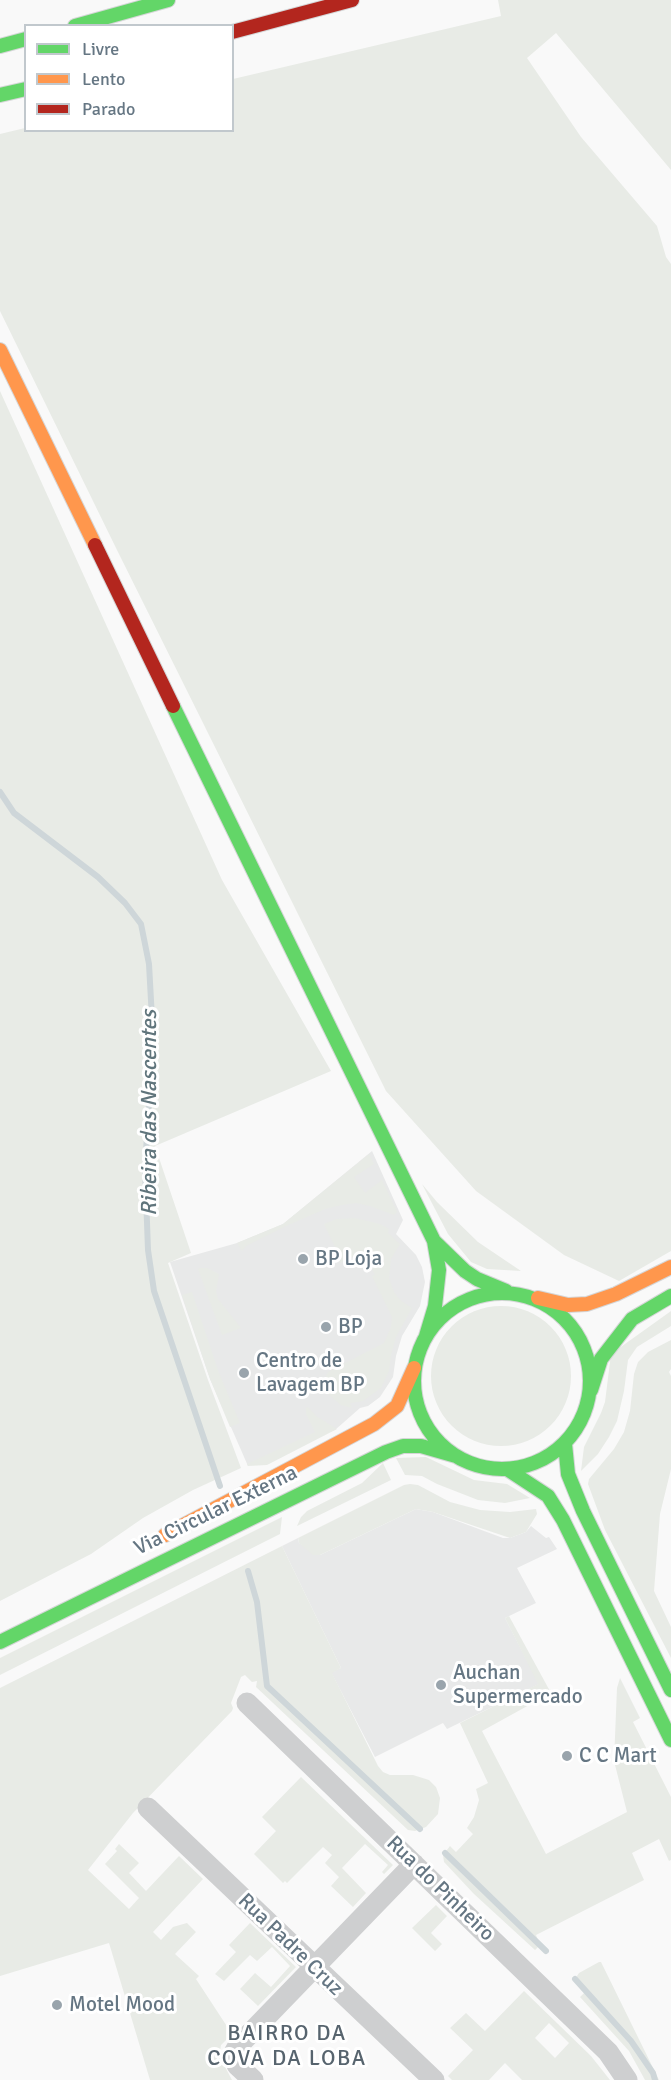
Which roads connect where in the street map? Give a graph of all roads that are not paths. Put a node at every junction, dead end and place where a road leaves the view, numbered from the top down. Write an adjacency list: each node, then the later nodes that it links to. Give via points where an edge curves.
1 (168, 0): 3 (main road)
2 (352, 0): 4 (main road)
3 (82, 24)
4 (234, 31)
5 (24, 40): 6 (main road)
6 (0, 46)
7 (24, 89): 8 (main road)
8 (0, 95)
9 (0, 350): 10 (main road)
10 (434, 1240): 12 (main road, via 477,1280); 14 (main road, via 439,1270 435,1306)
11 (671, 1267): 12 (main road, via 587,1305 568,1305)
12 (512, 1293): 14 (main road, via 480,1295 463,1301 448,1310); 16 (main road, via 546,1304 572,1327 587,1358)
13 (671, 1296): 16 (main road, via 632,1319 601,1359)
14 (426, 1336): 15 (main road)
15 (414, 1368): 18 (main road, via 415,1394 423,1419 432,1434); 20 (main road, Via Circular Externa, via 397,1406 374,1424)
16 (588, 1397): 17 (main road)
17 (566, 1444): 19 (main road, via 540,1460); 22 (main road, via 571,1484)
18 (457, 1457): 19 (main road, via 473,1464); 21 (main road, Via Circular Externa, via 421,1446 403,1446 386,1452)
19 (507, 1469): 24 (main road, via 548,1497 563,1520)
20 (153, 1541)
21 (0, 1642)
22 (671, 1690)
23 (247, 1703): 26 (street, Rua do Pinheiro)
24 (671, 1740)
25 (148, 1808): 27 (street, Rua Padre Cruz)
26 (414, 1864): 27 (street); 30 (street, Rua do Pinheiro, via 600,2044)
27 (314, 1967): 28 (street, via 234,2053 237,2065); 29 (street, Rua Padre Cruz)
28 (253, 2080)
29 (434, 2080)
30 (627, 2080)

